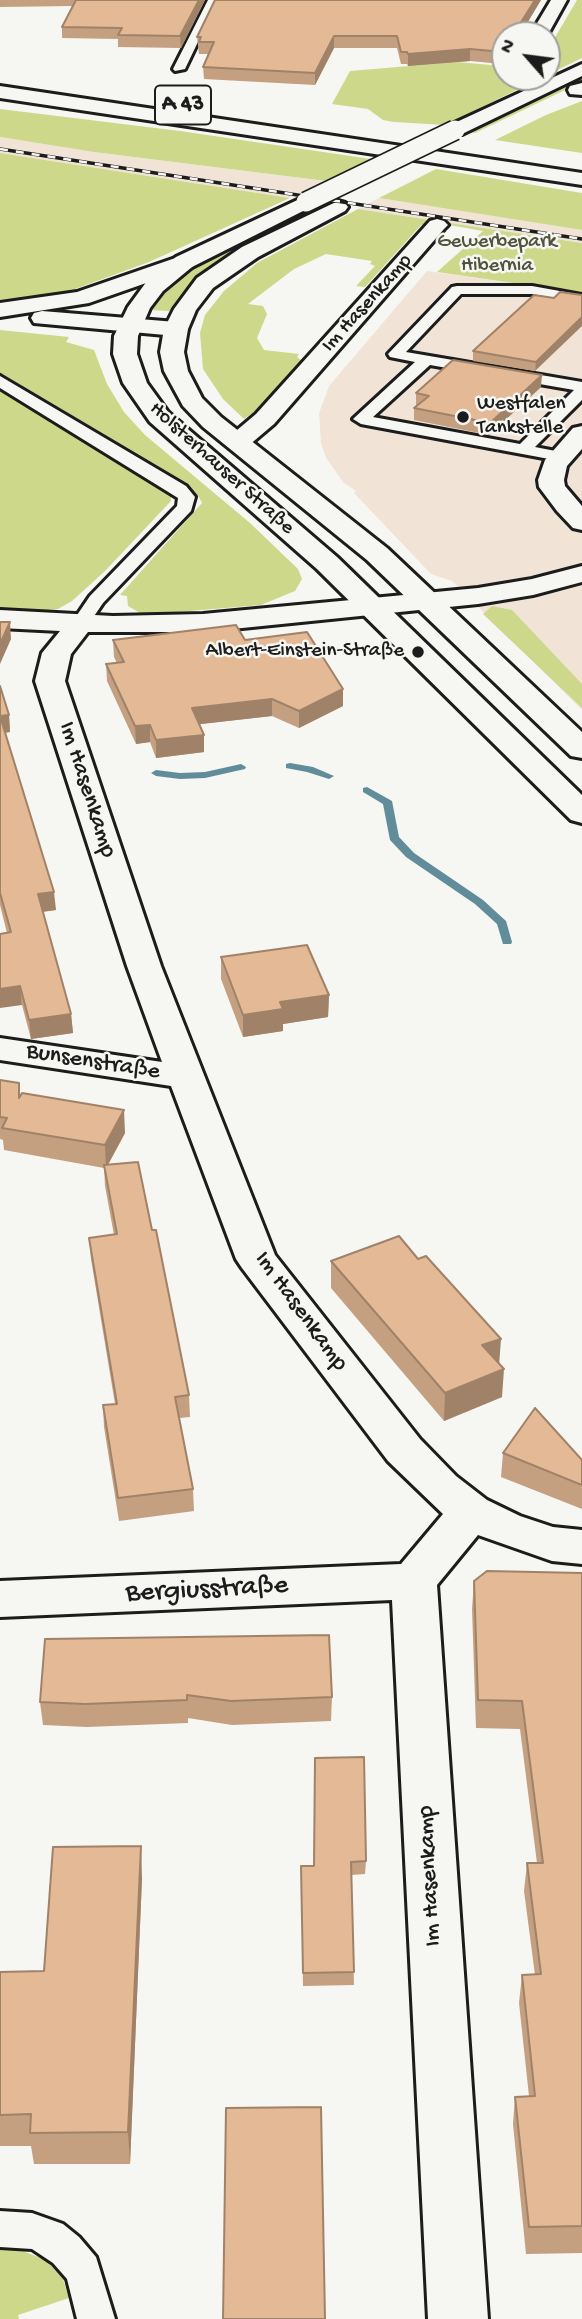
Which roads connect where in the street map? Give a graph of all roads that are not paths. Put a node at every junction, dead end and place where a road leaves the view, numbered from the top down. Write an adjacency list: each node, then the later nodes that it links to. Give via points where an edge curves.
1 (213, 0): 4 (lane)
2 (558, 0): 3 (main road)
3 (547, 21)
4 (178, 69)
5 (582, 69): 14 (main road, bridge)
6 (0, 80): 11 (main road, A 43)
7 (580, 89): 19 (main road, via 259,247 194,296)
8 (0, 92): 10 (main road, A 43)
9 (0, 104): 10 (main road)
10 (281, 133): 12 (main road, A 43)
11 (582, 163)
12 (582, 179)
13 (437, 225): 26 (main road, Im Hasenkamp, via 265,419)
14 (184, 262): 16 (main road, via 81,298); 18 (main road, via 147,295)
15 (582, 299): 20 (lane, via 532,290 457,290 395,354)
16 (0, 312): 18 (main road)
17 (0, 325): 18 (main road)
18 (128, 331): 19 (main road); 32 (main road, Holsterhauser Straße, via 125,354 129,369 159,417)
19 (175, 333): 26 (main road, Holsterhauser Straße, via 176,371 192,401)
20 (427, 360): 23 (lane); 27 (lane, via 361,419)
21 (582, 367): 23 (lane)
22 (0, 380): 34 (lane, Im Hasenkamp, via 187,497 185,507 96,600)
23 (565, 384): 24 (lane)
24 (582, 389): 27 (lane)
25 (582, 433): 28 (main road)
26 (239, 441): 31 (main road, Holsterhauser Straße)
27 (524, 449): 28 (lane)
28 (560, 456): 29 (main road, via 552,487)
29 (582, 522)
30 (578, 577): 31 (main road)
31 (430, 602): 32 (main road); 35 (main road, Holsterhauser Straße)
32 (372, 608): 34 (main road, via 183,624); 36 (main road, Holsterhauser Straße)
33 (0, 619): 34 (main road)
34 (80, 624): 38 (main road, Im Hasenkamp, via 57,653 50,681)
35 (582, 750)
36 (582, 813)
37 (0, 1049): 38 (main road, Bunsenstraße)
38 (186, 1077): 39 (main road, Im Hasenkamp, via 256,1259 404,1450)
39 (471, 1512): 40 (main road, via 552,1544); 41 (main road)
40 (582, 1547)
41 (414, 1581): 42 (main road, Bergiusstraße); 45 (main road, Im Hasenkamp)
42 (0, 1599)
43 (0, 2228): 44 (lane, via 41,2234 66,2250 83,2270)
44 (96, 2319)
45 (458, 2319)

